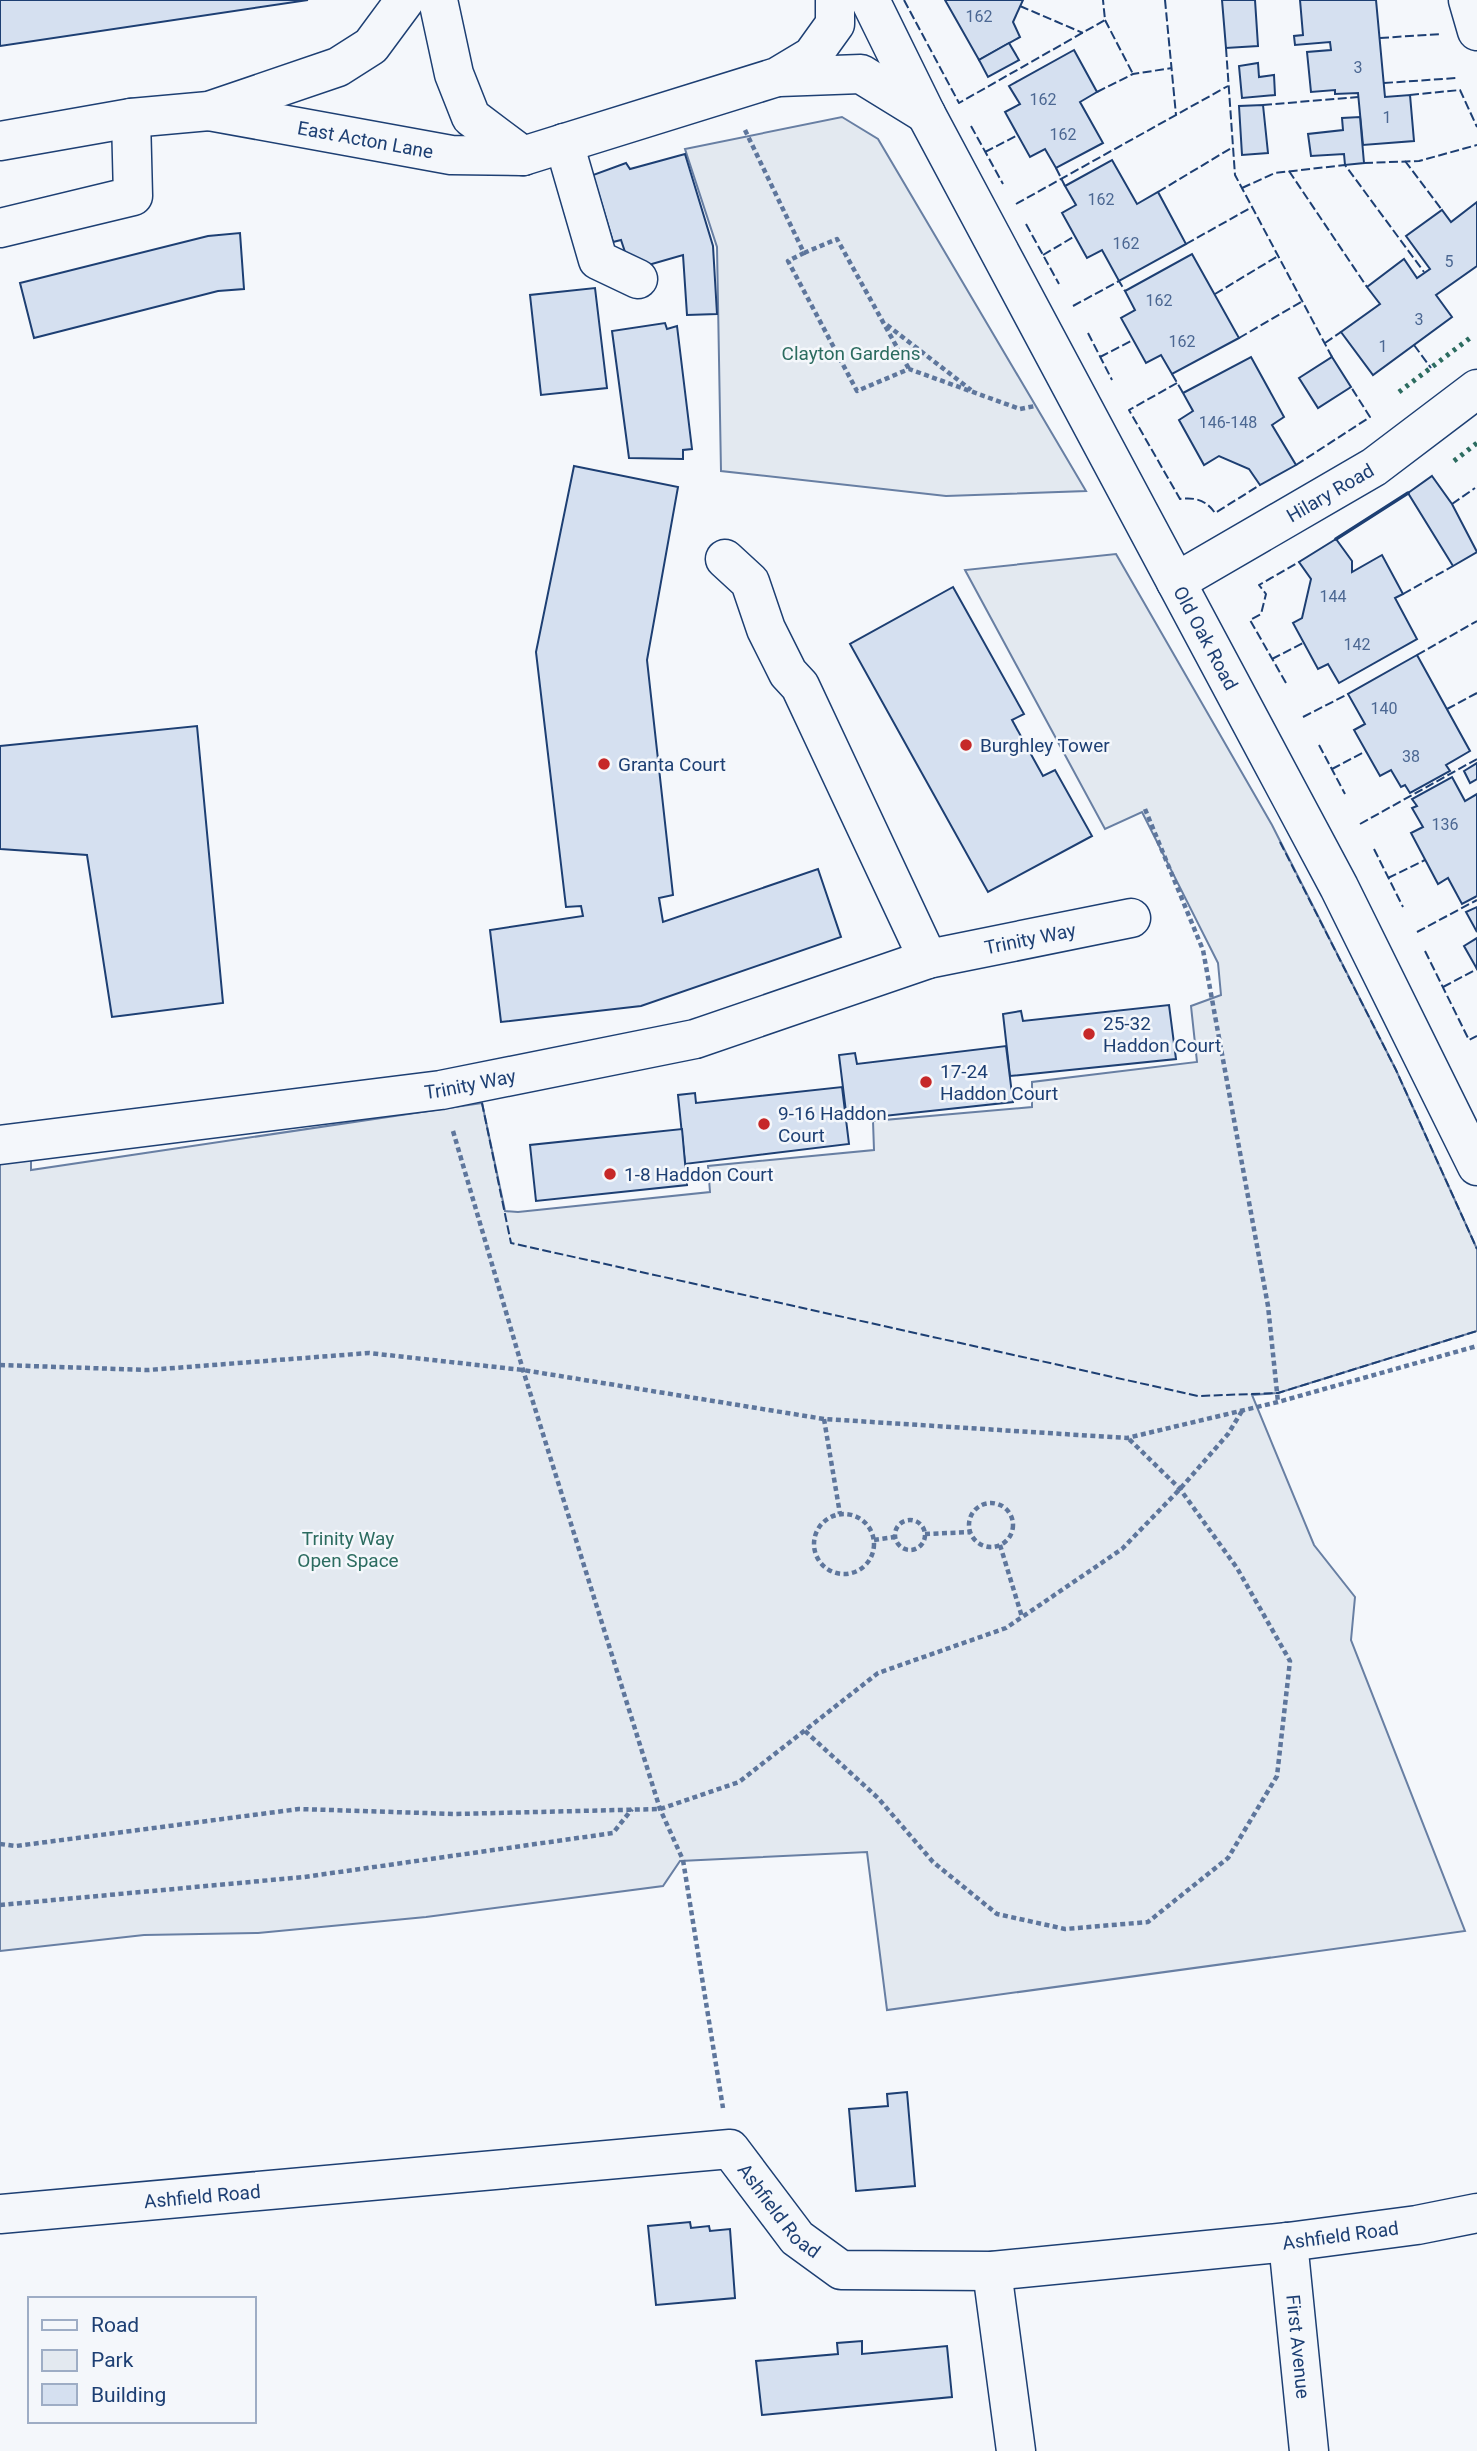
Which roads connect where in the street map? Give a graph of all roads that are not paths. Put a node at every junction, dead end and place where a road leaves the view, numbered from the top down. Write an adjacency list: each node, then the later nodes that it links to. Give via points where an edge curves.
1 (405, 0): 8 (street, East Acton Lane, via 371,46 338,67)
2 (438, 0): 13 (street, via 454,75 471,117)
3 (835, 0): 7 (street, via 835,24 812,56)
4 (870, 0): 9 (street, Old Oak Road)
5 (1468, 0): 6 (street)
6 (1477, 31)
7 (777, 77): 9 (street, via 861,74); 12 (street, East Acton Lane)
8 (209, 111): 10 (street, East Acton Lane); 13 (street, East Acton Lane, via 451,155)
9 (926, 114): 18 (street, Old Oak Road)
10 (131, 118): 11 (street, East Acton Lane); 14 (street, via 133,196)
11 (0, 141)
12 (564, 143): 13 (street, East Acton Lane); 15 (street, via 598,260)
13 (523, 156)
14 (0, 228)
15 (638, 279)
16 (1477, 389): 18 (street, Hilary Road, via 1374,467)
17 (725, 559): 20 (street, via 750,582 770,637 800,686)
18 (1176, 582): 22 (street, Old Oak Road, via 1339,887)
19 (1131, 918): 20 (street, Trinity Way)
20 (928, 959): 21 (street, Trinity Way, via 695,1039 441,1090)
21 (0, 1145)
22 (1477, 1166)
23 (1477, 2213): 25 (street, Ashfield Road)
24 (0, 2214): 26 (street, Ashfield Road, via 730,2149 797,2238 841,2270)
25 (1288, 2242): 26 (street, Ashfield Road); 28 (street, First Avenue)
26 (992, 2271): 27 (street)
27 (1016, 2451)
28 (1309, 2451)

